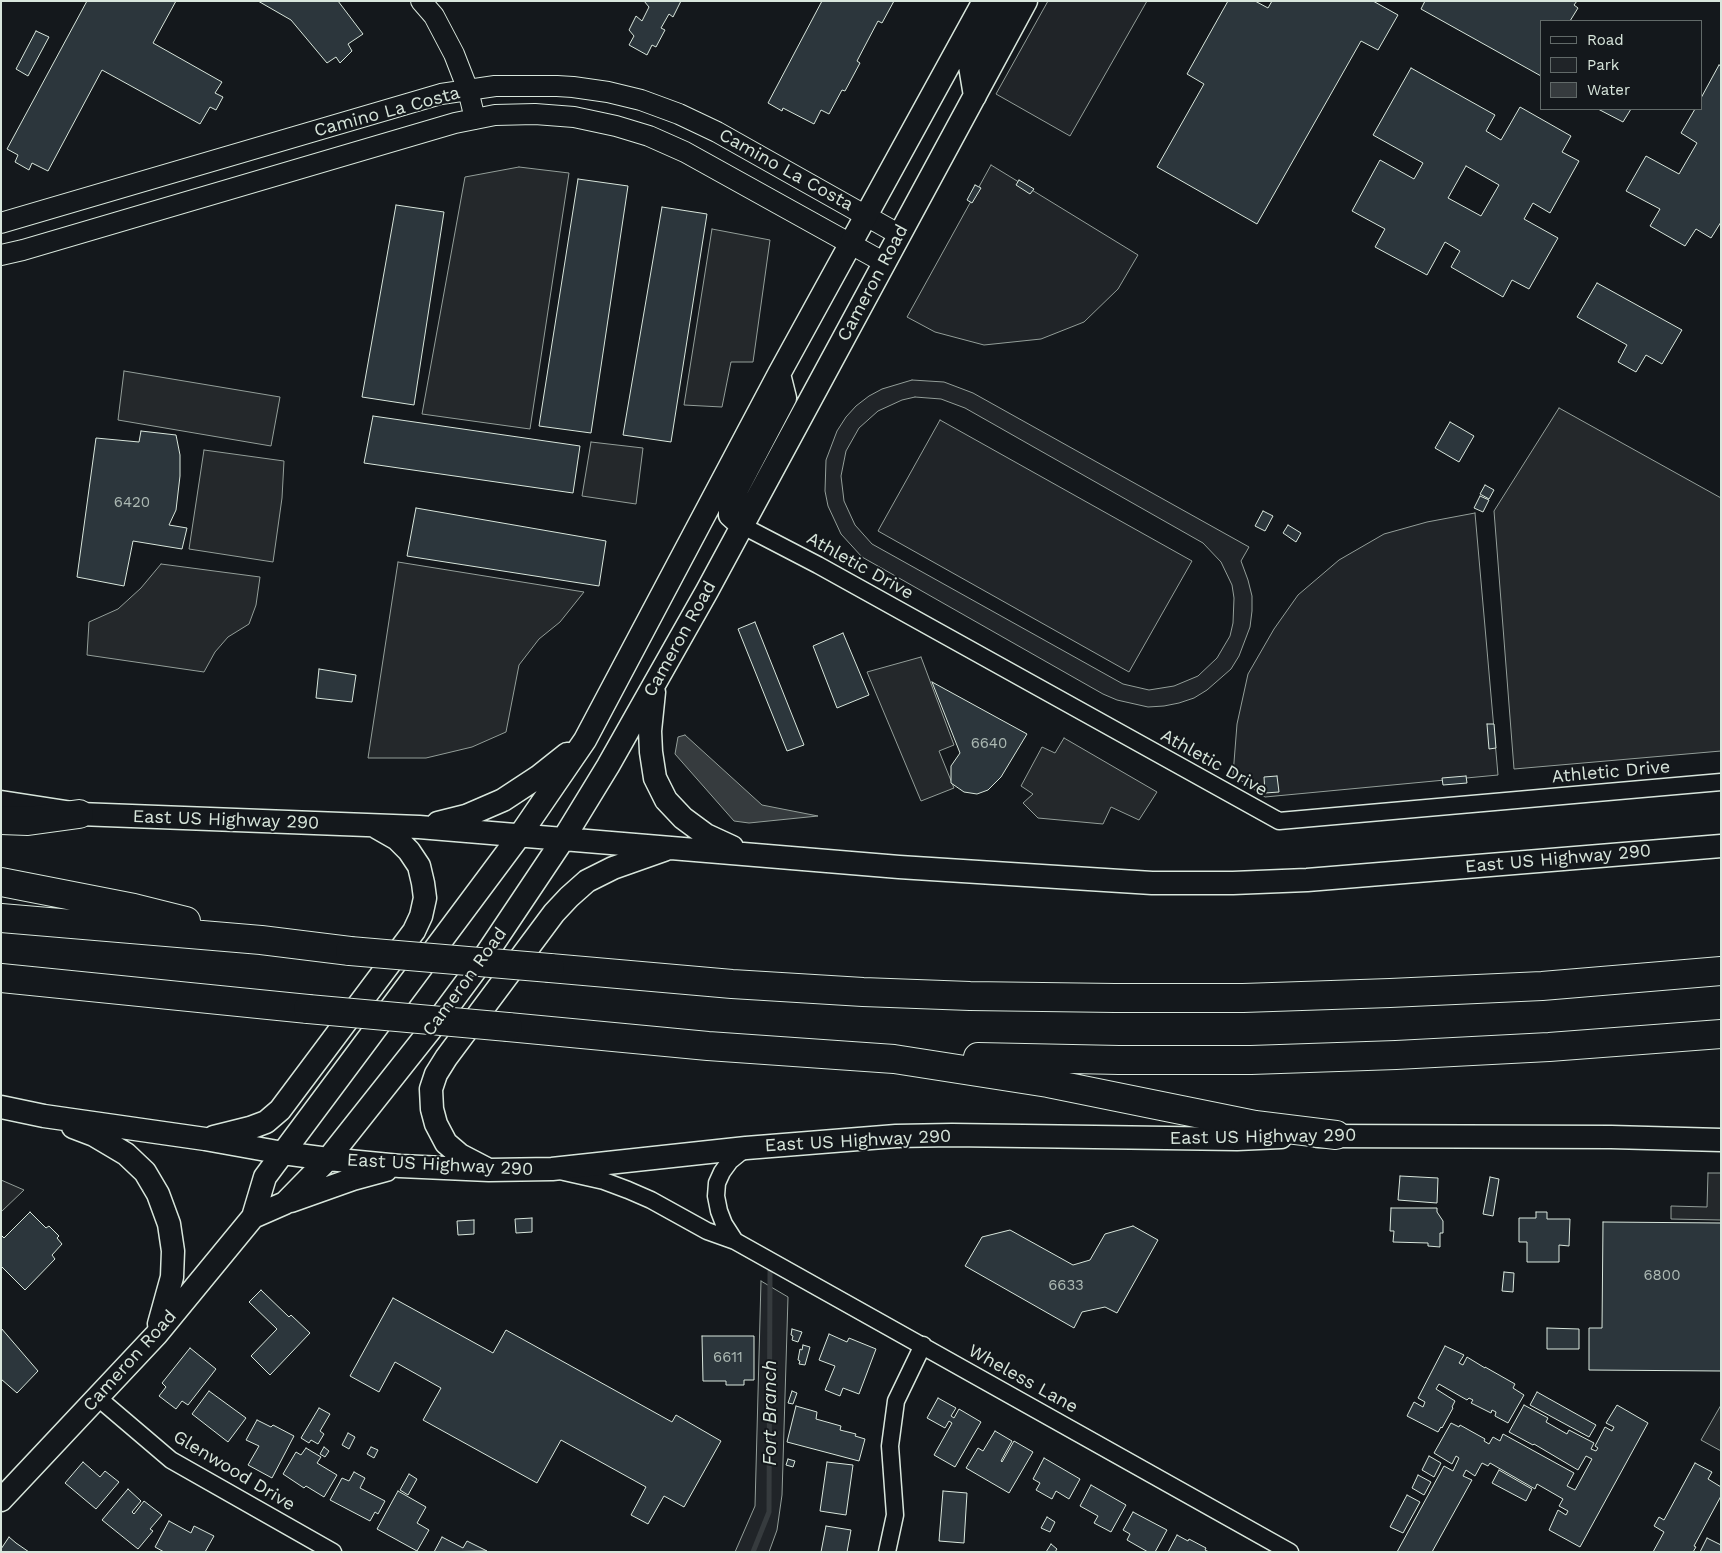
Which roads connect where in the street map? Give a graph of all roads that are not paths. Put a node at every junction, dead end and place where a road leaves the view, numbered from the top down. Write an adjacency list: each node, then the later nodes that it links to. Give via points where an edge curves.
1 (422, 1): 5 (street, via 434,16 454,54)
2 (984, 1): 8 (main road, Cameron Road)
3 (1003, 1): 6 (main road, via 970,66)
4 (1026, 1): 6 (main road, Cameron Road)
5 (468, 90): 7 (street); 8 (street, Camino La Costa, via 495,86 573,87 641,100 717,132); 9 (street, Camino La Costa, via 442,94)
6 (975, 96): 10 (main road, Cameron Road)
7 (475, 119): 11 (street, Camino La Costa, via 525,114 574,117 649,136 685,152); 12 (street, Camino La Costa)
8 (866, 216): 10 (street, Camino La Costa); 11 (main road, Cameron Road)
9 (1, 223)
10 (900, 235): 13 (main road, Cameron Road)
11 (851, 244): 13 (street, Camino La Costa); 14 (main road, Cameron Road)
12 (1, 255)
13 (885, 263): 15 (main road, Cameron Road)
14 (779, 374): 15 (main road, via 785,398 730,508 730,515); 17 (main road, Cameron Road)
15 (741, 525): 16 (main road, Cameron Road); 18 (street, Athletic Drive, via 1279,821)
16 (656, 684): 25 (main road, Cameron Road); 28 (main road, via 650,730 651,752 655,778 666,800 706,835)
17 (586, 740): 23 (main road, via 503,800 466,816); 24 (main road, Cameron Road)
18 (1721, 782)
19 (1, 802): 20 (main road, East US Highway 290)
20 (78, 814): 21 (highway, via 28,821); 22 (main road, East US Highway 290)
21 (1, 820)
22 (375, 826): 23 (main road, East US Highway 290); 39 (main road, via 397,839 419,866 425,898 414,931 280,1110 266,1122)
23 (419, 828): 24 (main road, East US Highway 290)
24 (520, 835): 25 (main road, East US Highway 290); 42 (main road, Cameron Road)
25 (564, 838): 27 (main road, East US Highway 290); 43 (main road, Cameron Road, via 479,965)
26 (1721, 846): 28 (main road, East US Highway 290, via 1307,880 1233,883 1057,878)
27 (672, 848): 28 (main road, East US Highway 290); 46 (main road, via 613,868 587,881 569,897 436,1074 431,1090 436,1124 446,1142 460,1155)
28 (748, 854)
29 (1, 882): 31 (highway, via 134,908)
30 (1, 918): 31 (highway)
31 (260, 940): 32 (highway, bridge, via 350,951 732,984 970,996 1243,998 1400,993 1542,986)
32 (1721, 971)
33 (1, 978): 35 (highway, bridge, via 708,1046)
34 (1721, 1034): 35 (highway, via 1549,1047 1251,1060)
35 (894, 1059): 38 (highway, via 1048,1083 1255,1125)
36 (1, 1107): 37 (main road, East US Highway 290)
37 (44, 1116): 39 (main road, East US Highway 290); 50 (main road, via 94,1135 126,1154 145,1172 158,1194 169,1224 173,1251 172,1277)
38 (1336, 1135): 40 (main road, East US Highway 290); 41 (main road, East US Highway 290, via 1237,1139 913,1136)
39 (205, 1139): 42 (main road, East US Highway 290)
40 (1721, 1140)
41 (746, 1148): 45 (main road, East US Highway 290); 49 (street, via 730,1161 717,1184 719,1211)
42 (283, 1153): 43 (main road, East US Highway 290); 48 (main road, Cameron Road, via 265,1177)
43 (328, 1159): 44 (main road, East US Highway 290); 47 (main road, Cameron Road)
44 (400, 1166): 46 (main road, East US Highway 290); 47 (main road)
45 (552, 1169): 46 (main road, East US Highway 290); 49 (street, Wheless Lane, via 628,1190 706,1231)
46 (489, 1170)
47 (285, 1204): 48 (main road, Cameron Road)
48 (253, 1217): 50 (main road, Cameron Road)
49 (735, 1241): 51 (street, Wheless Lane)
50 (156, 1335): 52 (main road, Cameron Road)
51 (922, 1345): 55 (street, via 896,1401 890,1446 895,1515); 56 (street, Wheless Lane)
52 (97, 1397): 53 (main road, Cameron Road); 54 (street, Glenwood Drive, via 171,1460)
53 (1, 1500)
54 (333, 1552)
55 (887, 1552)
56 (1290, 1552)

